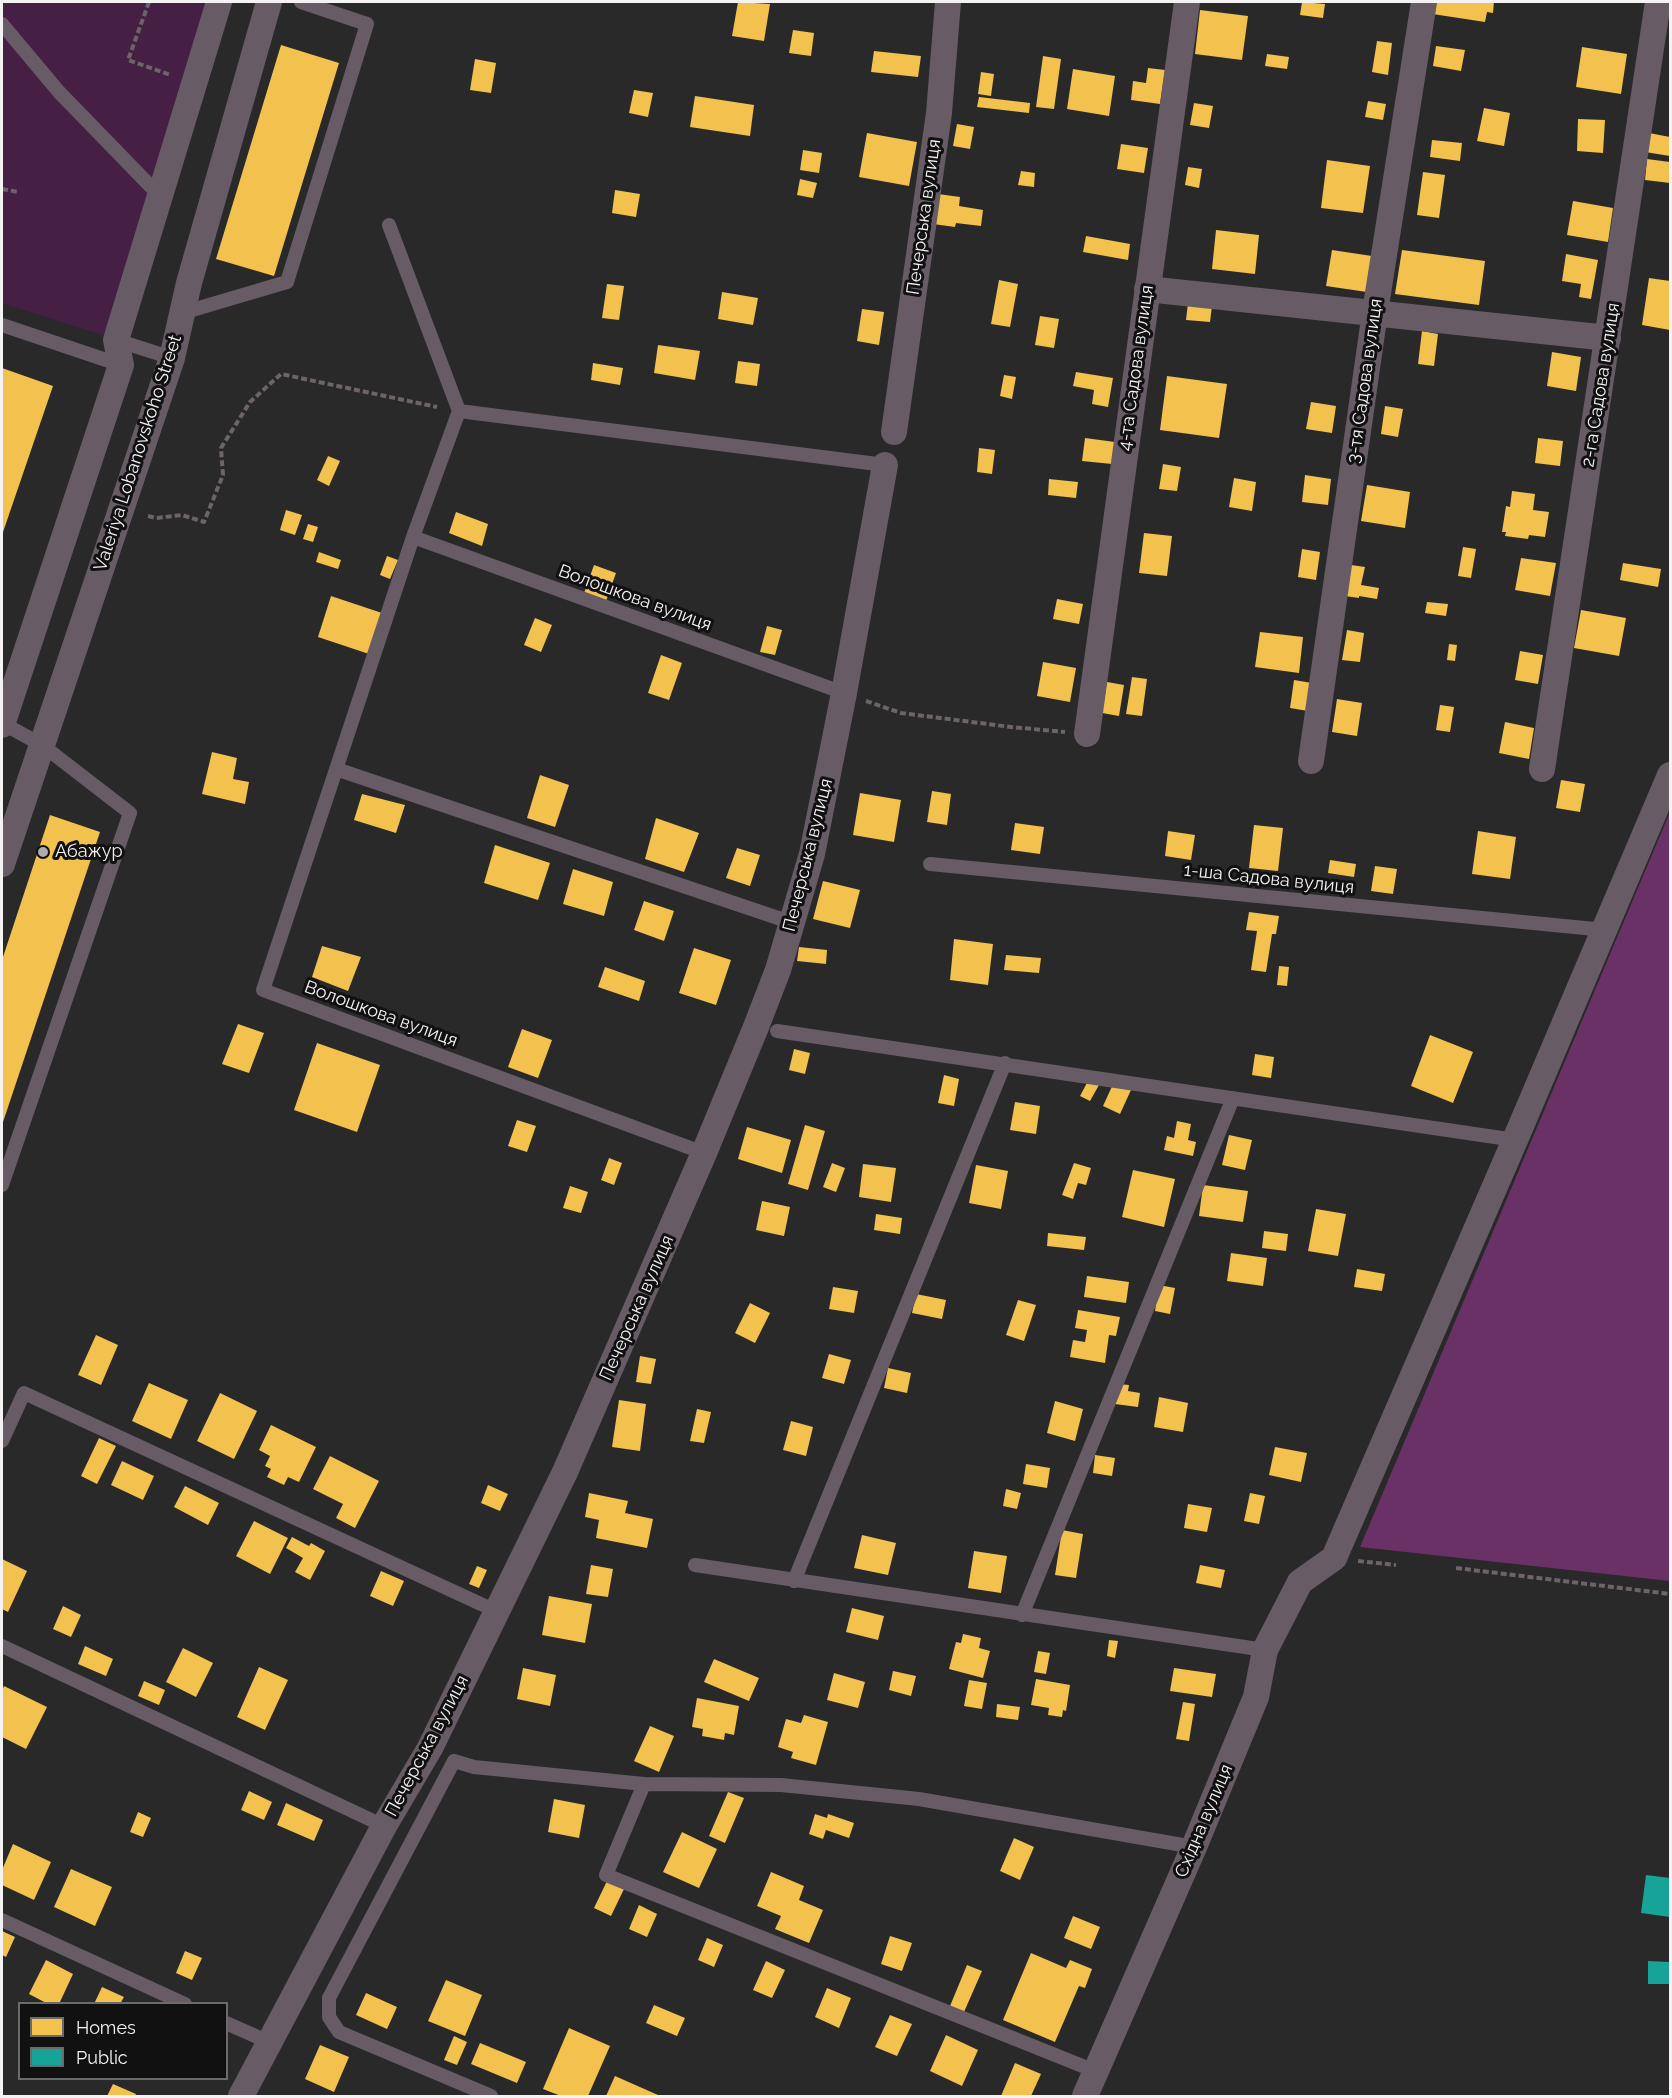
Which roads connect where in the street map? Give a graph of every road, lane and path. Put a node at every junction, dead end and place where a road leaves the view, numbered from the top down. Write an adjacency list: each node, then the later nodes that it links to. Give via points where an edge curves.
1 (149, 2): 10 (path, via 128,60)
2 (219, 2): 10 (street)
3 (269, 2): 17 (street, Valeriya Lobanovskoho Street)
4 (301, 2): 17 (lane, via 368,24 287,282)
5 (948, 2): 24 (street, Печерська вулиця, via 939,113)
6 (1187, 2): 15 (street, 4-та Садова вулиця)
7 (1424, 2): 16 (street, 3-тя Садова вулиця)
8 (1658, 2): 19 (street, 2-га Садова вулиця)
9 (2, 24): 13 (lane, via 59,92)
10 (194, 83): 13 (street)
11 (2, 189): 12 (path)
12 (18, 192)
13 (160, 196): 20 (street)
14 (389, 225): 23 (lane)
15 (1147, 289): 16 (street); 30 (street, 4-та Садова вулиця)
16 (1375, 312): 19 (street); 32 (street, 3-тя Садова вулиця)
17 (182, 313): 21 (street, Valeriya Lobanovskoho Street)
18 (2, 325): 22 (lane)
19 (1608, 338): 34 (street, 2-га Садова вулиця)
20 (116, 340): 21 (lane); 22 (street)
21 (172, 358): 31 (street, Valeriya Lobanovskoho Street)
22 (121, 365): 29 (street)
23 (459, 411): 25 (lane); 26 (path, via 281,374 250,402 221,448 223,475 204,522 182,516); 27 (lane, Волошкова вулиця)
24 (894, 432)
25 (885, 465): 28 (street, Печерська вулиця)
26 (148, 516)
27 (413, 537): 28 (lane, Волошкова вулиця); 33 (lane, Волошкова вулиця)
28 (844, 693): 30 (path, via 901,713); 38 (street, Печерська вулиця, via 812,854)
29 (2, 724): 31 (lane)
30 (1087, 734)
31 (42, 745): 36 (street, Valeriya Lobanovskoho Street); 45 (lane, via 130,813)
32 (1311, 761)
33 (336, 768): 38 (lane); 44 (lane, Волошкова вулиця, via 263,990)
34 (1542, 769)
35 (1671, 775): 39 (street)
36 (2, 864)
37 (930, 864): 39 (lane, 1-ша Садова вулиця)
38 (793, 923): 44 (street, Печерська вулиця, via 756,1027)
39 (1605, 930): 43 (street)
40 (777, 1031): 41 (lane)
41 (1005, 1063): 42 (lane); 51 (lane)
42 (1233, 1098): 43 (lane); 54 (lane)
43 (1515, 1140): 47 (street)
44 (704, 1153): 53 (street, Печерська вулиця, via 565,1472)
45 (2, 1185)
46 (2, 1442): 53 (lane, via 24,1393)
47 (1334, 1558): 48 (path); 56 (street, Східна вулиця, via 1300,1582)
48 (1396, 1565)
49 (695, 1566): 51 (lane)
50 (1456, 1568): 52 (path)
51 (794, 1581): 54 (lane)
52 (1671, 1594)
53 (496, 1611): 58 (street, Печерська вулиця, via 430,1748)
54 (1022, 1615): 56 (lane)
55 (2, 1646): 58 (lane)
56 (1265, 1650): 59 (street, Східна вулиця, via 1256,1697)
57 (644, 1784): 59 (lane, via 781,1785 919,1799); 64 (lane, via 606,1875); 66 (lane, via 474,1767 454,1761 329,1998 329,2017 339,2032)
58 (384, 1826): 63 (street, Печерська вулиця)
59 (1194, 1846): 64 (street, Східна вулиця)
60 (2, 1920): 61 (lane)
61 (181, 2002)
62 (228, 2024): 63 (lane)
63 (269, 2042): 65 (street, Печерська вулиця)
64 (1095, 2072): 67 (street, Східна вулиця)
65 (241, 2097)
66 (491, 2097)
67 (1085, 2097)

